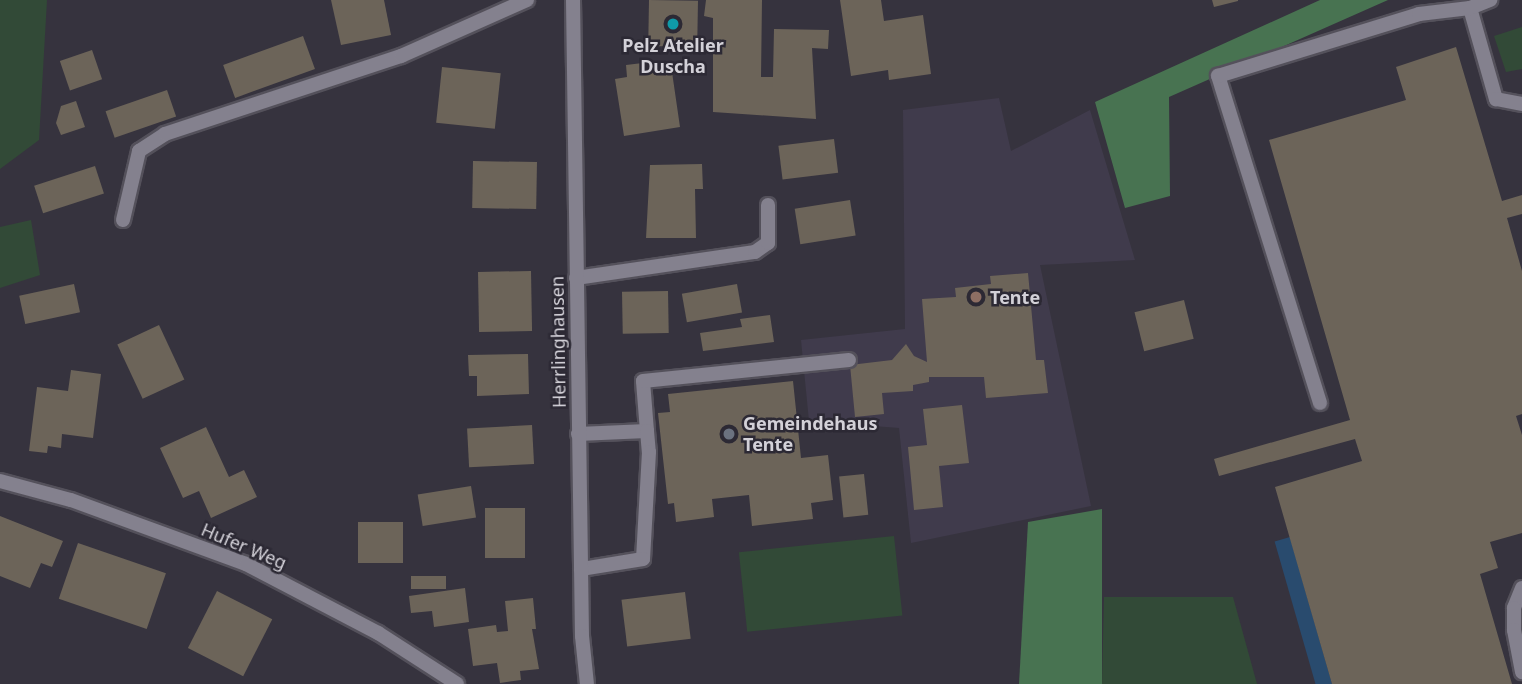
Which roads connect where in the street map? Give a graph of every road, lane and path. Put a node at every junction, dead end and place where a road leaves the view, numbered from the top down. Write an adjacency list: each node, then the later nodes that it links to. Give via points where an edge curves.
1 (527, 0): 7 (street, via 401,56 165,134 139,151)
2 (573, 0): 8 (street, Herrlinghausen)
3 (1490, 0): 4 (street)
4 (1470, 8): 5 (street, via 1496,99); 10 (street, via 1419,14 1219,76)
5 (1522, 104)
6 (768, 205): 8 (street, via 768,243 755,253)
7 (123, 220)
8 (576, 278): 12 (street, Herrlinghausen)
9 (849, 359): 11 (street, via 643,381)
10 (1320, 403)
11 (647, 432): 12 (street); 14 (street, via 649,502 643,559)
12 (578, 434): 14 (street, Herrlinghausen)
13 (0, 481): 17 (street, Hufer Weg, via 71,500 246,564 378,633)
14 (581, 569): 18 (street, Herrlinghausen)
15 (1522, 588): 16 (street, via 1514,608 1514,631)
16 (1522, 672)
17 (457, 684)
18 (587, 684)

